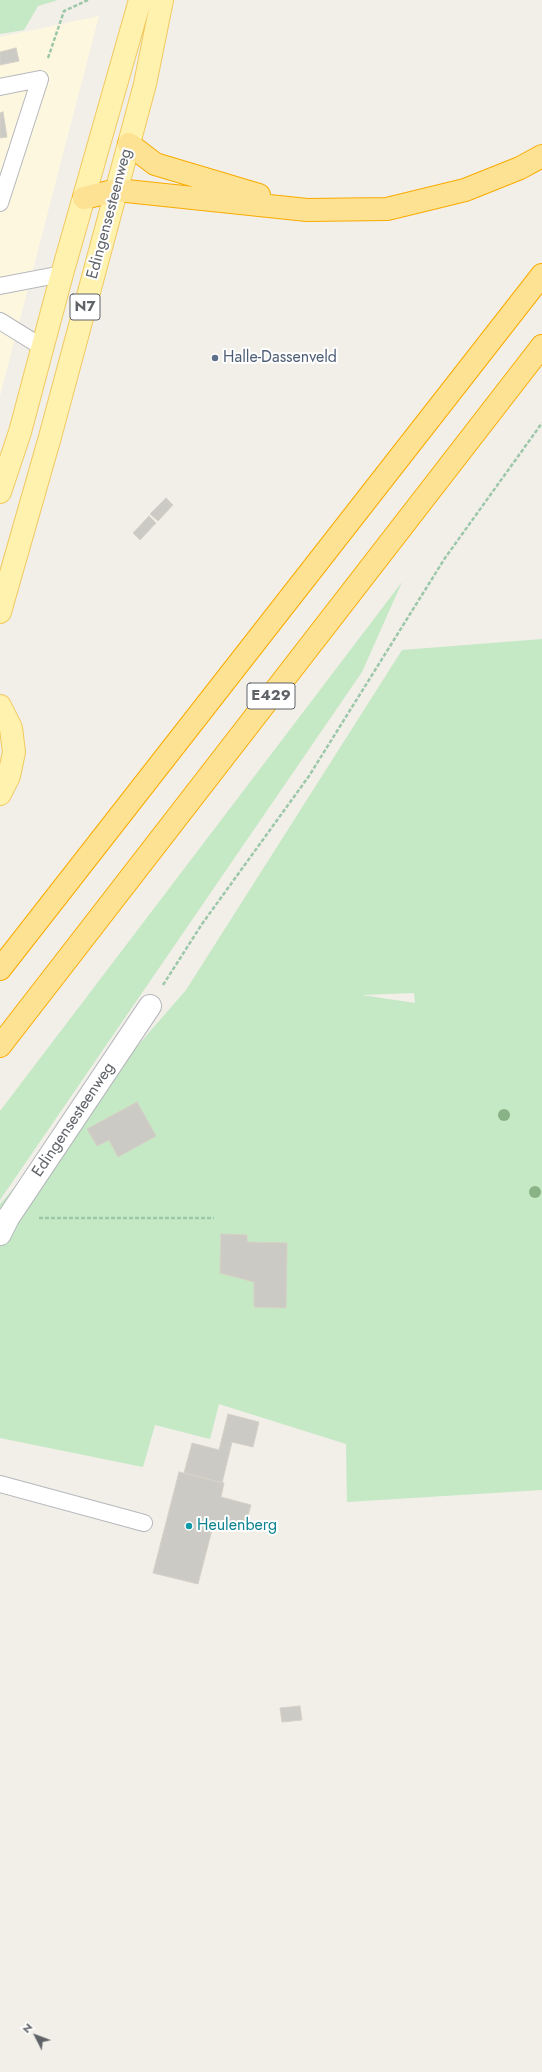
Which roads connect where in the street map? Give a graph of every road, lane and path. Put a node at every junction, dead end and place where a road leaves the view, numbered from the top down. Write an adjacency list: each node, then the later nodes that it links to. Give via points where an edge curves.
1 (88, 0): 4 (path, via 64,11)
2 (140, 0): 9 (main road, Edingensesteenweg / N7)
3 (162, 0): 6 (main road, Edingensesteenweg / N7, via 145,84)
4 (40, 79): 5 (lane); 10 (lane)
5 (0, 86)
6 (129, 144): 8 (main road, Edingensesteenweg / N7); 11 (highway, via 155,164)
7 (542, 156): 11 (highway, via 520,168 465,190 387,209)
8 (117, 190): 9 (highway); 11 (highway); 20 (main road, Edingensesteenweg / N7)
9 (84, 198): 12 (main road, Edingensesteenweg / N7)
10 (0, 203)
11 (308, 210)
12 (62, 274): 14 (lane); 17 (main road, Edingensesteenweg / N7)
13 (542, 275): 23 (highway, E429)
14 (0, 286)
15 (0, 321): 17 (lane)
16 (542, 346): 25 (highway, E429)
17 (42, 347): 19 (main road, Edingensesteenweg / N7, via 20,432)
18 (542, 424): 24 (path, via 445,558 309,776 202,924)
19 (0, 492)
20 (0, 612)
21 (0, 706): 22 (main road, via 10,728 14,752 10,776)
22 (0, 794)
23 (0, 970)
24 (150, 1006): 27 (street, Edingensesteenweg)
25 (0, 1046)
26 (214, 1218): 27 (path)
27 (4, 1226)
28 (0, 1484): 29 (lane)
29 (144, 1523)

